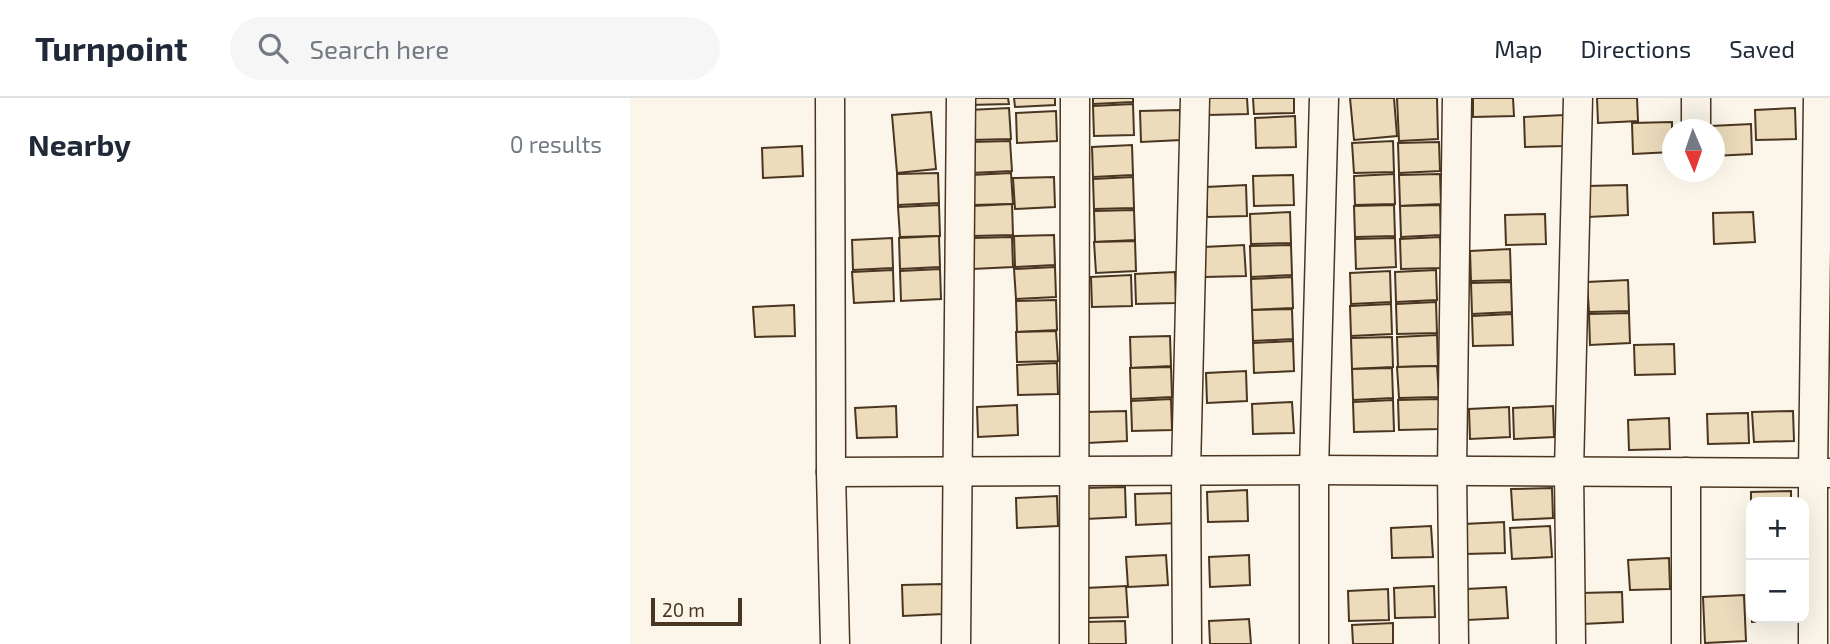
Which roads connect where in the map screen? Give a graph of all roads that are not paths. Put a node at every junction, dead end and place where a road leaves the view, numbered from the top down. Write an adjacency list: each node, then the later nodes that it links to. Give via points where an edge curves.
1 (830, 98): 17 (street)
2 (961, 98): 14 (street)
3 (1076, 98): 15 (street)
4 (1195, 98): 11 (street)
5 (1324, 98): 12 (street)
6 (1457, 98): 13 (street)
7 (1578, 98): 16 (street)
8 (1696, 98): 10 (street)
9 (1818, 98): 19 (street)
10 (1696, 119)
11 (1186, 470): 12 (street); 15 (street); 23 (street)
12 (1314, 470): 13 (street); 24 (street)
13 (1452, 470): 16 (street); 25 (street)
14 (959, 471): 15 (street); 17 (street); 21 (street)
15 (1073, 471): 22 (street)
16 (1569, 471): 18 (street); 26 (street)
17 (831, 472): 20 (street)
18 (1686, 472): 19 (street); 27 (street)
19 (1821, 473): 28 (street)
20 (835, 644)
21 (956, 644)
22 (1074, 644)
23 (1187, 644)
24 (1314, 644)
25 (1454, 644)
26 (1571, 644)
27 (1686, 644)
28 (1813, 644)

